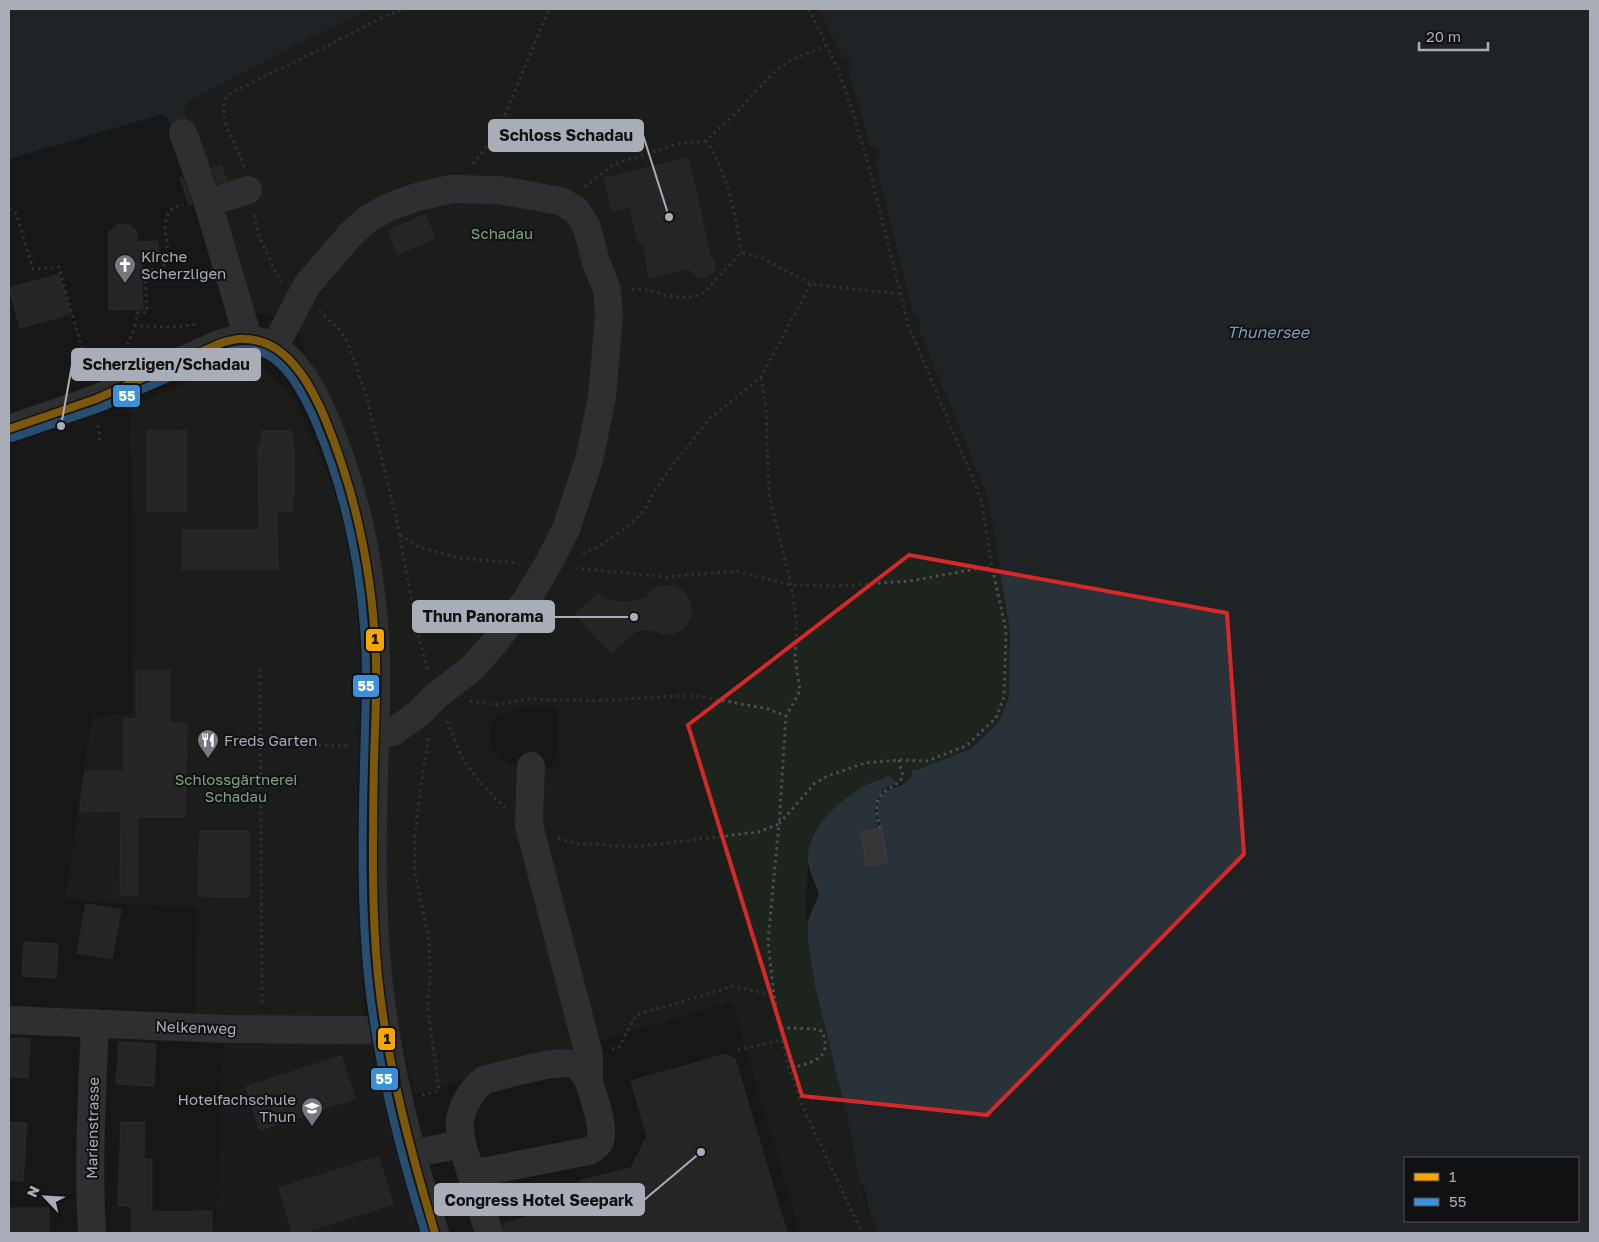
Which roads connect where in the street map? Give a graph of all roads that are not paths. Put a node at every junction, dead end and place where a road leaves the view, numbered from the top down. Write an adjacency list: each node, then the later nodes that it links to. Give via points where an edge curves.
1 (183, 133): 3 (street)
2 (248, 190): 3 (street)
3 (208, 203): 4 (street)
4 (248, 338): 5 (street); 6 (street, via 221,343 96,399)
5 (274, 348): 7 (street, via 293,362 307,380 338,449 366,549 376,661); 7 (street, via 307,285 351,234 369,218 389,207 451,190 498,190 561,201 576,210 586,225 607,290 607,348 596,429 566,529 547,566 527,599 471,670 393,732)
6 (9, 429)
7 (364, 741): 11 (street, via 373,920)
8 (531, 766): 12 (street, via 529,825)
9 (9, 1020): 10 (street, Nelkenweg)
10 (96, 1023): 11 (street, Nelkenweg, via 225,1029); 16 (street, Marienstrasse, via 91,1104)
11 (384, 1029): 14 (street)
12 (589, 1069): 13 (street, via 583,1071 574,1064 560,1062 484,1080 465,1105 460,1120); 15 (street, via 601,1128 596,1147)
13 (462, 1144): 14 (street); 15 (street)
14 (411, 1154): 17 (street)
15 (471, 1174): 18 (street)
16 (92, 1233)
17 (435, 1233)
18 (489, 1233)

